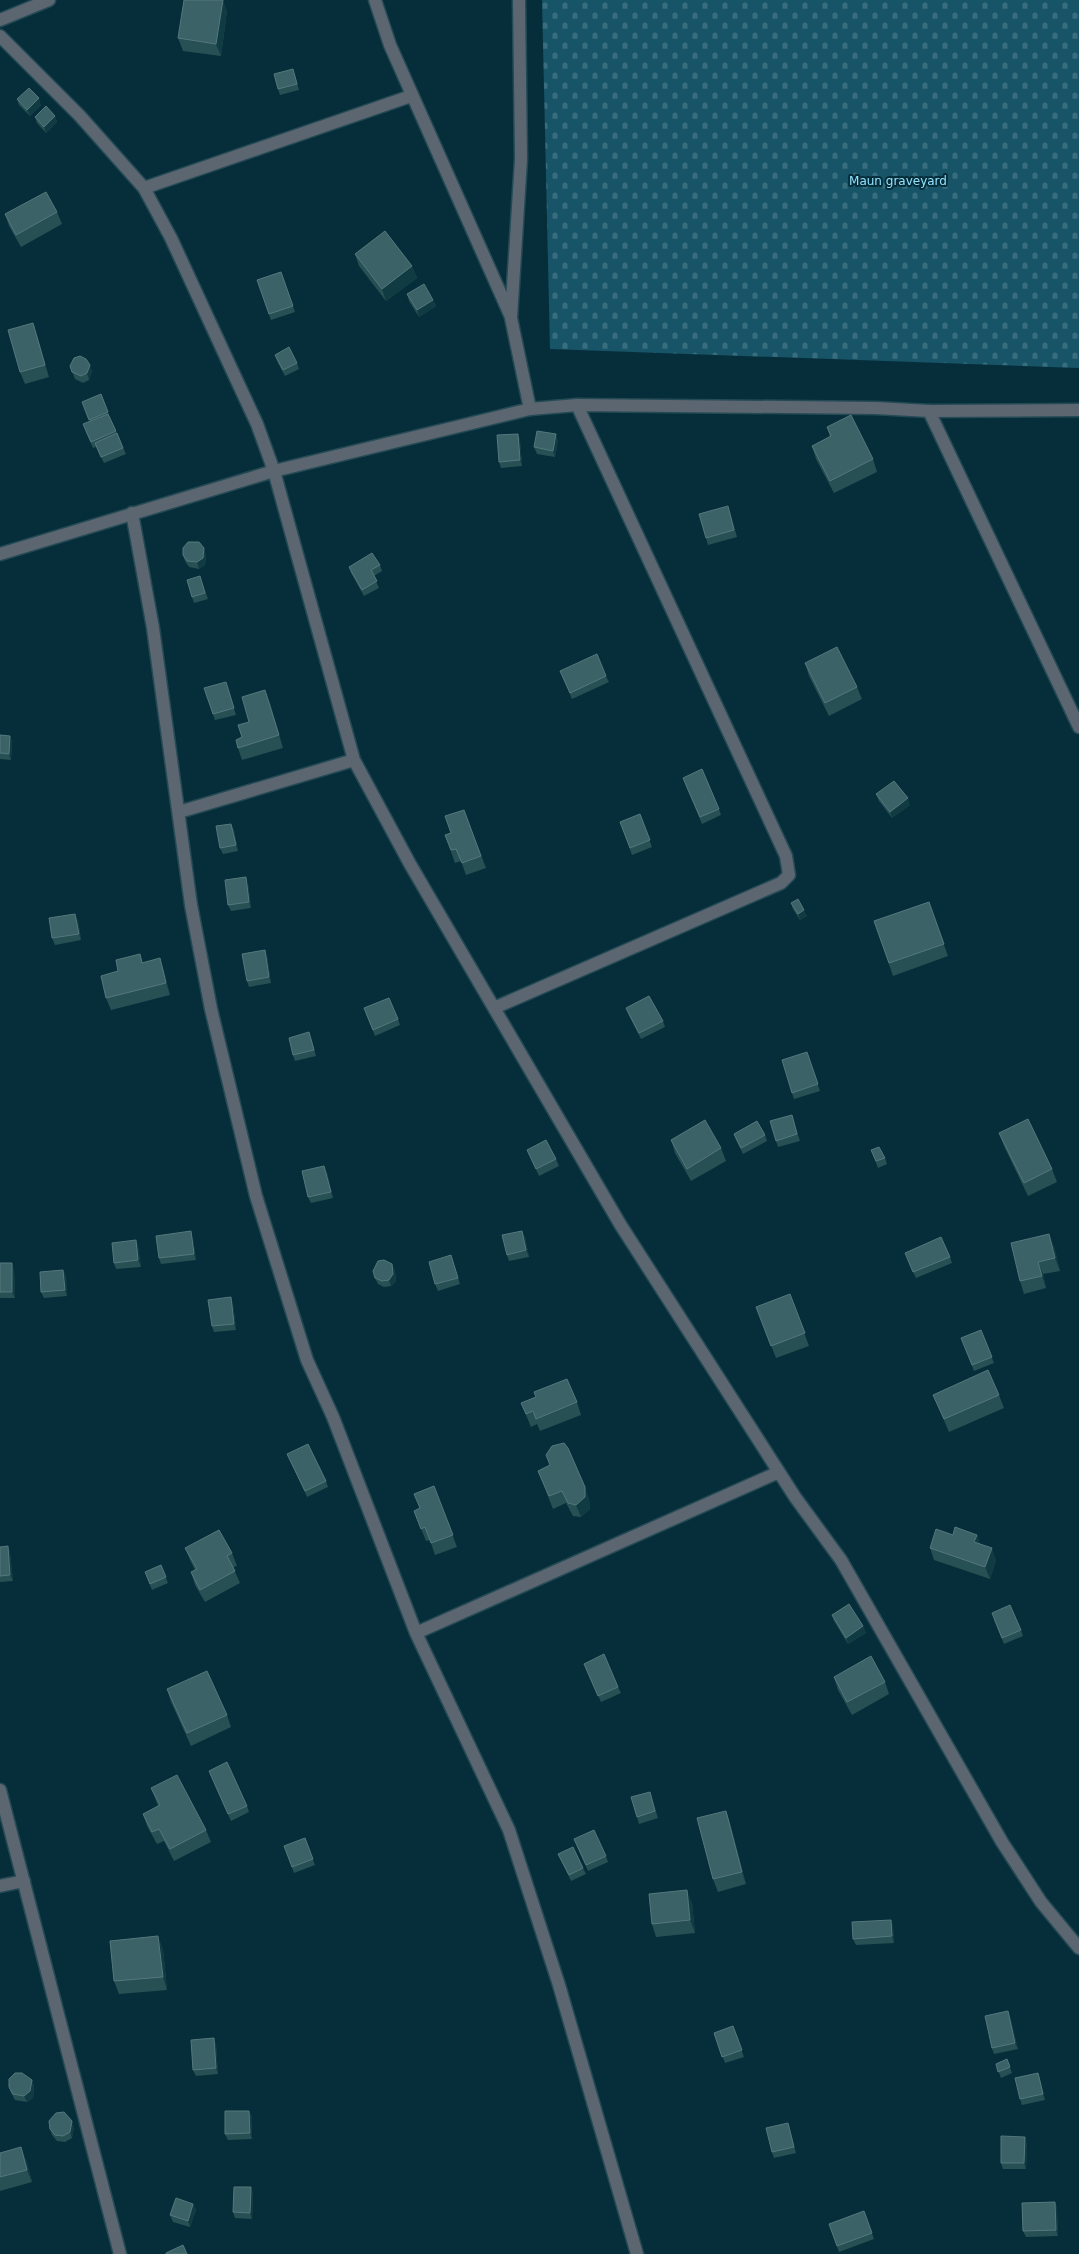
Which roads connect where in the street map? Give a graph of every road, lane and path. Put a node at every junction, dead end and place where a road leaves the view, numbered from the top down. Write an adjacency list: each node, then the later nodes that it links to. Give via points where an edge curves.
1 (49, 0): 4 (street)
2 (375, 0): 6 (street)
3 (519, 0): 8 (street, via 521,159)
4 (0, 20)
5 (0, 36): 7 (street, via 80,116)
6 (411, 96): 7 (street); 8 (street)
7 (144, 188): 13 (street, via 232,368)
8 (511, 318): 10 (street)
9 (577, 404): 10 (street); 12 (street); 19 (street, via 786,856 789,875 781,883)
10 (530, 409): 13 (street)
11 (1079, 410): 12 (street)
12 (929, 411): 16 (street)
13 (274, 471): 14 (street); 17 (street)
14 (132, 513): 15 (street); 18 (street, via 153,628)
15 (0, 554)
16 (1079, 727)
17 (354, 760): 18 (street); 19 (street)
18 (179, 812): 21 (street, via 191,905 211,1009 256,1196 308,1360)
19 (494, 1008): 20 (street, via 620,1224)
20 (779, 1472): 21 (street); 25 (street, via 842,1560 1002,1842 1041,1902)
21 (416, 1633): 27 (street, via 509,1830)
22 (0, 1790): 23 (street)
23 (24, 1881): 24 (street); 26 (street)
24 (0, 1886)
25 (1079, 1948)
26 (120, 2254)
27 (637, 2254)

